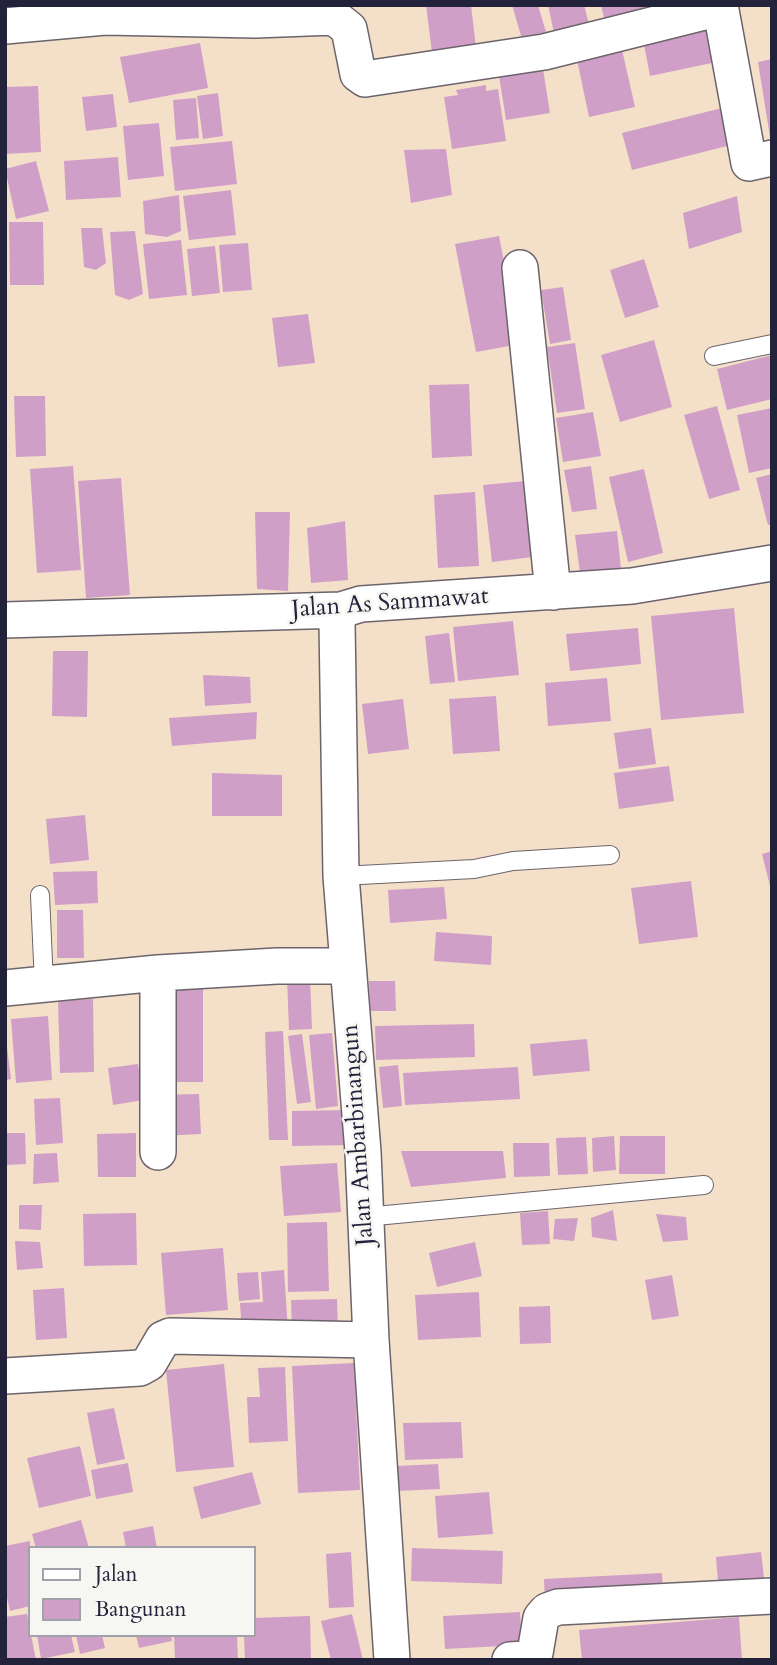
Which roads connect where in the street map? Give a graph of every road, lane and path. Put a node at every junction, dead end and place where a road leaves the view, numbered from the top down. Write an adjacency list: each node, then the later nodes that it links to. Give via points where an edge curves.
1 (720, 7): 2 (street, via 544,52 365,79 358,74 349,29 334,18 105,17); 3 (street, via 748,163)
2 (5, 26)
3 (772, 158)
4 (520, 268): 8 (street)
5 (772, 344): 6 (lane)
6 (714, 356)
7 (772, 563): 8 (street, Jalan As Sammawat, via 632,586)
8 (552, 592): 9 (street, Jalan As Sammawat, via 361,604)
9 (341, 610): 10 (street, Jalan As Sammawat); 12 (street, Jalan Ambarbinangun, via 337,636)
10 (5, 620)
11 (610, 855): 12 (lane)
12 (341, 876): 14 (street, Jalan Ambarbinangun)
13 (40, 895): 16 (lane)
14 (347, 966): 15 (street); 20 (street, Jalan Ambarbinangun)
15 (158, 972): 16 (street); 18 (street)
16 (44, 984): 17 (street)
17 (5, 988)
18 (158, 1152)
19 (704, 1185): 20 (lane)
20 (365, 1217): 21 (street, Jalan Ambarbinangun)
21 (370, 1340): 22 (street, via 170,1336 140,1368); 24 (street, Jalan Ambarbinangun)
22 (5, 1376)
23 (772, 1596): 25 (street, via 558,1607 541,1618 535,1653)
24 (392, 1660)
25 (510, 1660)

